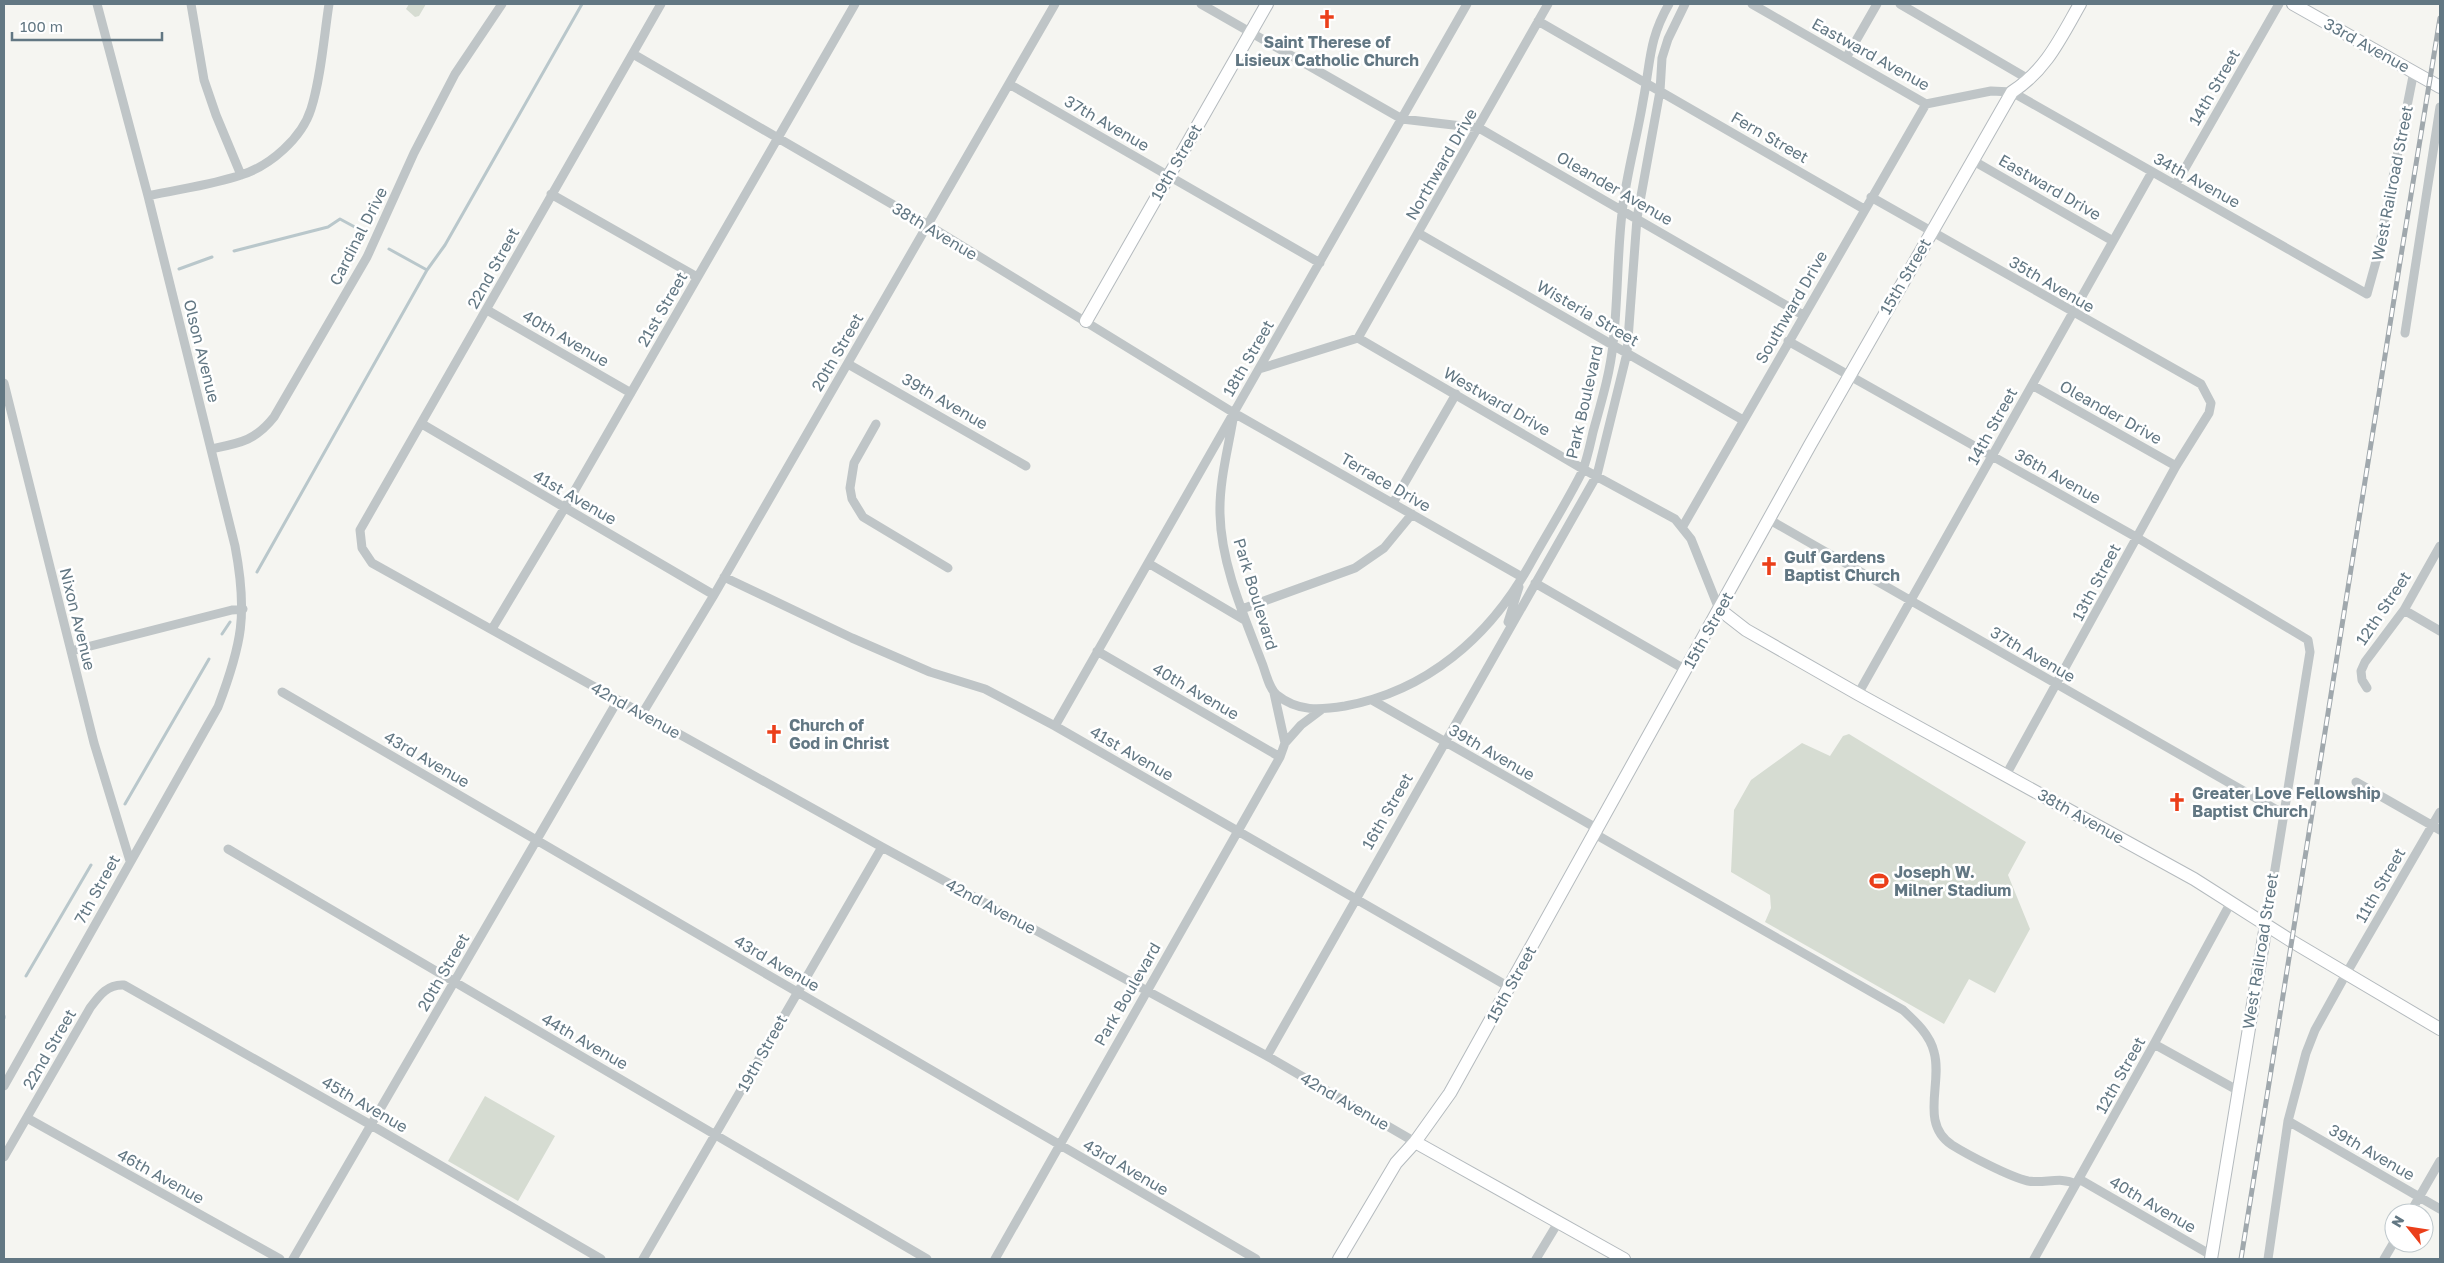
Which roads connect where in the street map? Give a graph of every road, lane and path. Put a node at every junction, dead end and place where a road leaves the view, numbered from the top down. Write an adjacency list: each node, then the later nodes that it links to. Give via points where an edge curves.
1 (97, 4): 42 (street, Olson Avenue)
2 (190, 4): 38 (street, via 204,80)
3 (329, 4): 38 (street, via 311,109 303,127 274,156)
4 (502, 4): 75 (street, Cardinal Drive, via 455,74 414,153 376,241 274,417 256,436)
5 (661, 4): 22 (street, 22nd Street)
6 (855, 4): 35 (street, 21st Street)
7 (1054, 4): 27 (street, 20th Street)
8 (1201, 4): 21 (street)
9 (1267, 4): 21 (street, 19th Street)
10 (1467, 4): 33 (street, 18th Street)
11 (1548, 4): 20 (street, Northward Drive)
12 (1669, 4): 26 (street, Park Boulevard, via 1652,41)
13 (1685, 4): 29 (street, Park Boulevard, via 1664,49)
14 (1752, 4): 23 (street, Eastward Avenue)
15 (1877, 4): 23 (street)
16 (1900, 4): 25 (street)
17 (2080, 4): 25 (street, 15th Street, via 2047,61)
18 (2279, 4): 40 (street, 14th Street)
19 (2293, 4): 24 (street, 33rd Avenue)
20 (1538, 21): 26 (street); 34 (street, Northward Drive)
21 (1250, 31): 33 (street); 39 (street, 19th Street)
22 (633, 54): 35 (street, 38th Avenue); 41 (street, 22nd Street)
23 (1846, 58): 31 (street, Eastward Avenue)
24 (2414, 71): 28 (street, 33rd Avenue); 53 (street, West Railroad Street)
25 (2030, 80): 30 (street, 15th Street)
26 (1646, 83): 29 (street, Fern Street); 44 (street, Park Boulevard)
27 (1009, 84): 39 (street, 37th Avenue); 47 (street, 20th Street)
28 (2440, 87)
29 (1660, 91): 45 (street, Fern Street); 46 (street, Park Boulevard)
30 (2012, 92): 31 (street, Eastward Avenue, via 1991,91); 36 (street, 15th Street); 37 (street, 34th Avenue)
31 (1926, 104): 43 (street, Southward Drive)
32 (2440, 107): 58 (street, West Railroad Street)
33 (1402, 119): 34 (street, Oleander Avenue); 51 (street, 18th Street)
34 (1479, 128): 44 (street, Oleander Avenue); 49 (street, Northward Drive)
35 (777, 138): 47 (street, 38th Avenue); 52 (street, 21st Street)
36 (1972, 160): 48 (street, 15th Street); 50 (street, Eastward Drive)
37 (2152, 172): 40 (street, 34th Avenue); 50 (street, 14th Street)
38 (241, 176): 42 (street)
39 (1168, 176): 51 (street, 37th Avenue); 57 (street, 19th Street)
40 (2176, 184): 53 (street, 34th Avenue)
41 (551, 194): 52 (street); 54 (street, 22nd Street)
42 (148, 196): 75 (street, Olson Avenue)
43 (1871, 197): 45 (street, Southward Drive); 48 (street, 35th Avenue)
44 (1622, 209): 46 (street, Oleander Avenue); 61 (street, Park Boulevard)
45 (1864, 209): 56 (street, Southward Drive)
46 (1637, 218): 56 (street, Oleander Avenue); 62 (street, Park Boulevard)
47 (928, 226): 57 (street, 38th Avenue); 63 (street, 20th Street)
48 (1931, 231): 55 (street, 35th Avenue); 65 (street, 15th Street)
49 (1418, 233): 59 (street, Northward Drive); 61 (street, Wisteria Street)
50 (2114, 241): 55 (street, 14th Street)
51 (1320, 263): 64 (street, 18th Street)
52 (697, 277): 68 (street, 21st Street)
53 (2367, 294)
54 (487, 310): 68 (street, 40th Avenue); 73 (street, 22nd Street)
55 (2073, 313): 67 (street, 14th Street); 70 (street, 35th Avenue, via 2201,384)
56 (1803, 315): 60 (street, Southward Drive)
57 (1086, 321): 71 (street, 38th Avenue)
58 (2405, 333)
59 (1358, 338): 64 (street); 69 (street, Westward Drive)
60 (1788, 341): 65 (street, 36th Avenue); 72 (street, Southward Drive)
61 (1613, 345): 62 (street, Wisteria Street); 79 (street, Park Boulevard, via 1606,387)
62 (1627, 353): 72 (street, Wisteria Street); 80 (street, Park Boulevard)
63 (848, 364): 77 (street, 39th Avenue); 91 (street, 20th Street)
64 (1259, 369): 71 (street, 18th Street)
65 (1849, 376): 76 (street, 36th Avenue); 84 (street, 15th Street)
66 (4, 383): 105 (street, Nixon Avenue)
67 (2032, 385): 76 (street, 14th Street); 78 (street, Oleander Drive)
68 (631, 393): 82 (street, 21st Street)
69 (1456, 394): 79 (street, Westward Drive); 81 (street)
70 (2211, 403): 78 (street, 13th Street)
71 (1234, 413): 81 (street, Terrace Drive); 89 (street, 18th Street); 97 (street, Park Boulevard, via 1222,481 1220,517 1228,562)
72 (1743, 420): 85 (street, Southward Drive)
73 (422, 424): 82 (street, 41st Avenue); 88 (street, 22nd Street, via 360,530)
74 (876, 424): 90 (street, via 854,463 850,488 852,499 863,517)
75 (211, 449): 96 (street, Olson Avenue, via 235,546)
76 (1992, 456): 86 (street, 36th Avenue); 95 (street, 14th Street)
77 (1026, 466)
78 (2176, 466): 86 (street, 13th Street)
79 (1583, 469): 80 (street, Westward Drive); 92 (street, Park Boulevard)
80 (1596, 475): 85 (street, Westward Drive); 93 (street, Park Boulevard)
81 (1393, 503): 83 (street, Terrace Drive)
82 (564, 509): 94 (street, 41st Avenue); 101 (street, 21st Street)
83 (1412, 514): 92 (street, Terrace Drive); 97 (street, via 1384,548 1355,568)
84 (1770, 520): 95 (street, 37th Avenue); 98 (street, 15th Street)
85 (1683, 526): 98 (street, Westward Drive)
86 (2136, 537): 103 (street, 36th Avenue, via 2304,636); 108 (street, 13th Street)
87 (2440, 546): 99 (street, 12th Street)
88 (362, 548): 101 (street, 42nd Avenue, via 372,563)
89 (1148, 563): 100 (street); 106 (street, 18th Street)
90 (948, 568)
91 (724, 577): 94 (street, 20th Street); 118 (street, 41st Avenue, via 895,657 985,689)
92 (1522, 577): 104 (street); 114 (street, Park Boulevard, via 1503,606 1449,662 1410,685)
93 (1535, 583): 104 (street, 16th Street); 107 (street)
94 (714, 595): 117 (street, 20th Street)
95 (1911, 601): 108 (street, 37th Avenue); 112 (street, 14th Street)
96 (243, 609): 105 (street); 115 (street, Olson Avenue, via 235,662)
97 (1242, 609): 100 (street, Park Boulevard)
98 (1719, 609): 107 (street, 15th Street); 112 (street, 38th Avenue, via 1746,630)
99 (2404, 610): 102 (street); 109 (street, 12th Street, via 2363,666 2362,680)
100 (1246, 621): 111 (street, Park Boulevard)
101 (492, 628): 113 (street, 42nd Avenue)
102 (2440, 631)
103 (2310, 643): 125 (street, West Railroad Street)
104 (1500, 644): 119 (street, 16th Street)
105 (71, 651): 132 (street, Nixon Avenue, via 94,743)
106 (1097, 651): 118 (street, 18th Street); 121 (street, 40th Avenue)
107 (1686, 670): 127 (street, 15th Street)
108 (2057, 684): 122 (street, 13th Street); 125 (street, 37th Avenue)
109 (2367, 688)
110 (282, 692): 129 (street, 43rd Avenue)
111 (1274, 693): 116 (street, Park Boulevard, via 1296,707); 120 (street, Park Boulevard)
112 (1858, 694): 122 (street, 38th Avenue)
113 (618, 700): 117 (street, 42nd Avenue); 129 (street, 20th Street)
114 (1372, 700): 116 (street, Park Boulevard); 119 (street, 39th Avenue)
115 (218, 707): 132 (street, 7th Street)
116 (1321, 710): 120 (street, Park Boulevard, via 1301,725)
117 (642, 714): 130 (street, 42nd Avenue)
118 (1055, 726): 128 (street, 41st Avenue)
119 (1444, 742): 127 (street, 39th Avenue); 133 (street, 16th Street)
120 (1286, 743): 121 (street, Park Boulevard)
121 (1280, 757): 128 (street, Park Boulevard)
122 (2006, 775): 134 (street, 38th Avenue, via 2194,879)
123 (2356, 782): 126 (street)
124 (2440, 812): 126 (street, 11th Street)
125 (2282, 813): 135 (street, West Railroad Street)
126 (2436, 828): 136 (street, 11th Street)
127 (1596, 831): 139 (street, 15th Street); 155 (street, 39th Avenue, via 1903,1010 1922,1030 1935,1053 1933,1112 1940,1132 1952,1145 2020,1178 2041,1182 2063,1179)
128 (1239, 832): 133 (street, 41st Avenue); 140 (street, Park Boulevard)
129 (536, 840): 137 (street, 20th Street); 141 (street, 43rd Avenue)
130 (882, 847): 140 (street, 42nd Avenue); 141 (street, 19th Street)
131 (228, 849): 137 (street, 44th Avenue)
132 (130, 861): 145 (street, 7th Street)
133 (1355, 898): 139 (street, 41st Avenue); 144 (street, 16th Street)
134 (2230, 904): 135 (street, 38th Avenue); 143 (street, 12th Street)
135 (2266, 925): 136 (street, 38th Avenue); 146 (street, West Railroad Street)
136 (2346, 974): 142 (street, 38th Avenue); 148 (street, via 2306,1052)
137 (454, 982): 149 (street, 20th Street); 150 (street, 44th Avenue)
138 (111, 986): 147 (street, 22nd Street, via 90,1008); 149 (street, 45th Avenue, via 130,987)
139 (1510, 987): 151 (street, 15th Street, via 1450,1093)
140 (1147, 991): 144 (street, 42nd Avenue); 152 (street, Park Boulevard)
141 (797, 992): 150 (street, 19th Street); 152 (street, 43rd Avenue)
142 (2440, 1029)
143 (2154, 1044): 146 (street); 155 (street, 12th Street)
144 (1267, 1056): 151 (street, 42nd Avenue)
145 (4, 1086)
146 (2237, 1090): 160 (street, West Railroad Street)
147 (27, 1118): 153 (street, 22nd Street); 161 (street, 46th Avenue)
148 (2288, 1121): 156 (street, 39th Avenue); 172 (street)
149 (371, 1125): 162 (street, 20th Street); 163 (street, 45th Avenue)
150 (716, 1135): 164 (street, 19th Street); 165 (street, 44th Avenue)
151 (1415, 1142): 159 (street, 42nd Avenue); 168 (street, 15th Street, via 1396,1164)
152 (1058, 1145): 166 (street, Park Boulevard); 167 (street, 43rd Avenue)
153 (4, 1157)
154 (2440, 1160): 156 (street)
155 (2078, 1182): 160 (street, 40th Avenue); 171 (street, 12th Street)
156 (2420, 1197): 157 (street); 158 (street, 39th Avenue)
157 (2416, 1203)
158 (2440, 1209)
159 (1559, 1221): 169 (street); 170 (street, 42nd Avenue)
160 (2211, 1257)
161 (280, 1259)
162 (292, 1259)
163 (600, 1259)
164 (643, 1259)
165 (927, 1259)
166 (995, 1259)
167 (1256, 1259)
168 (1339, 1259)
169 (1536, 1259)
170 (1624, 1259)
171 (2034, 1259)
172 (2268, 1259)

